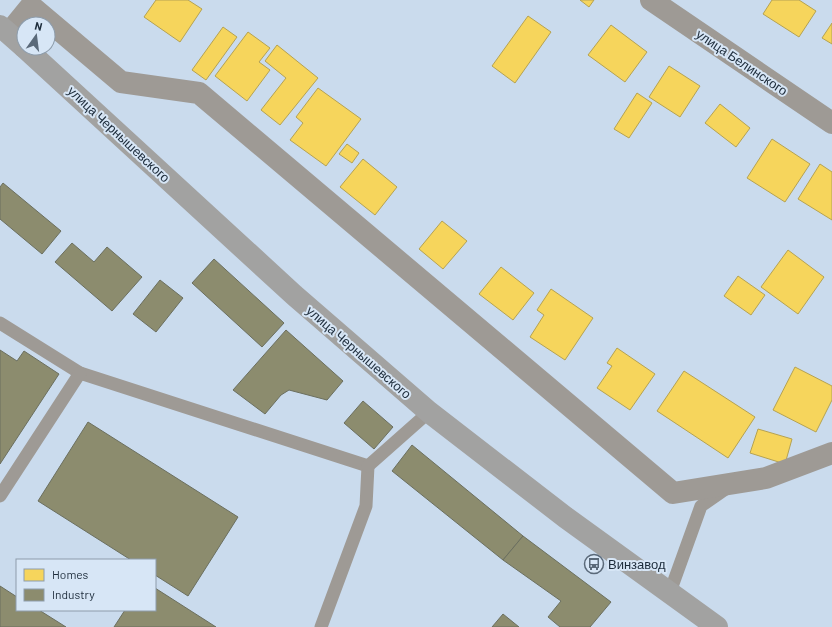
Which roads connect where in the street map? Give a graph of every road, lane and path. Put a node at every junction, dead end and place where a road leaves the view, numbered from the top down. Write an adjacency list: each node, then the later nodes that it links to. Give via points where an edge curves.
1 (651, 0): 3 (street, улица Белинского)
2 (14, 39): 6 (main road, улица Чернышевского, via 294,295); 9 (street, via 31,6 121,82 199,93 673,493)
3 (832, 123)
4 (0, 323): 5 (lane)
5 (80, 373): 8 (lane); 10 (lane)
6 (429, 412): 8 (lane); 11 (main road, улица Чернышевского, via 565,517)
7 (832, 453): 9 (street, via 766,478)
8 (368, 466): 12 (lane, via 366,506)
9 (734, 483): 11 (lane, via 702,506)
10 (0, 496)
11 (670, 592): 13 (main road, улица Чернышевского)
12 (321, 627)
13 (717, 627)

